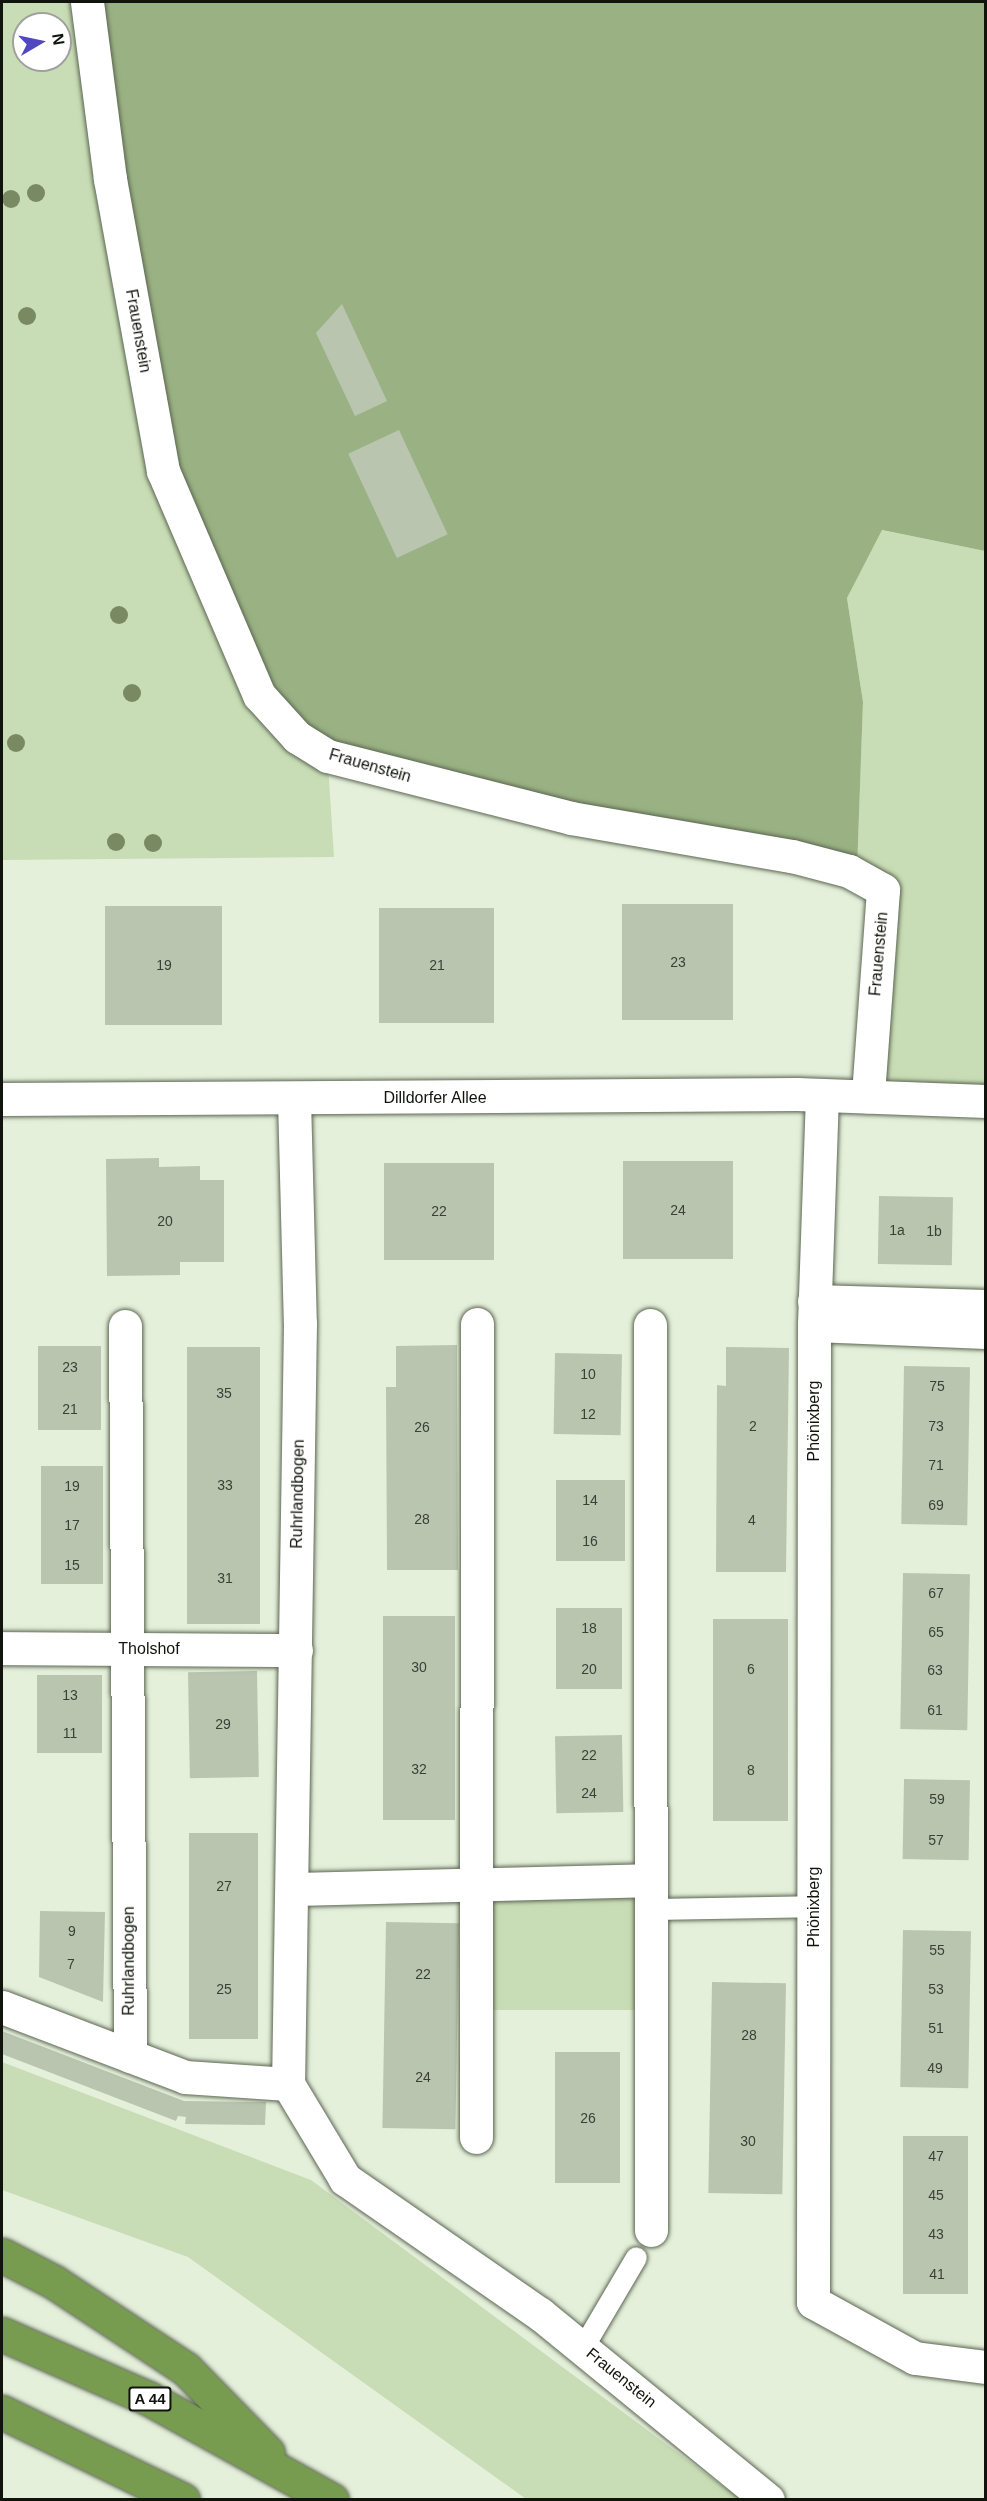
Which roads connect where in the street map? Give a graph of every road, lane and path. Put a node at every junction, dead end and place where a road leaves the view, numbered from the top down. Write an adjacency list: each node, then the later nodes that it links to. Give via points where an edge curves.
1 (87, 2): 3 (street, Frauenstein, via 110,179 164,471 259,695 297,737 328,756 571,818 792,856 849,871 883,890)
2 (822, 1095): 3 (street, Dilldorfer Allee); 5 (street, Dilldorfer Allee); 8 (street, Phönixberg)
3 (868, 1096): 6 (street)
4 (2, 1099): 5 (street, Dilldorfer Allee)
5 (294, 1099): 15 (street, Ruhrlandbogen, via 300,1323)
6 (986, 1101)
7 (986, 1306): 8 (street)
8 (814, 1313): 12 (street); 19 (street, Phönixberg)
9 (477, 1324): 16 (street)
10 (650, 1325): 18 (street)
11 (126, 1326): 14 (street, Ruhrlandbogen)
12 (986, 1332)
13 (2, 1648): 14 (street, Tholshof)
14 (128, 1648): 15 (street, Tholshof); 21 (street, Ruhrlandbogen)
15 (296, 1650): 17 (street, Ruhrlandbogen)
16 (477, 1882): 17 (street); 18 (street); 23 (street)
17 (292, 1889): 22 (street, Ruhrlandbogen)
18 (650, 1894): 19 (lane); 24 (street)
19 (814, 1906): 28 (street, Phönixberg, via 813,2302 915,2358)
20 (2, 2007): 21 (street)
21 (129, 2056): 22 (street, via 185,2077)
22 (288, 2084): 27 (street, Frauenstein, via 345,2179)
23 (477, 2137)
24 (644, 2244): 27 (lane)
25 (2, 2255): 30 (highway, via 54,2282 186,2368)
26 (2, 2334): 30 (highway, A 44, via 148,2398)
27 (583, 2347): 33 (street, Frauenstein)
28 (986, 2367)
29 (2, 2412): 31 (highway)
30 (292, 2477): 32 (highway, A 44)
31 (183, 2499)
32 (332, 2499)
33 (768, 2499)

